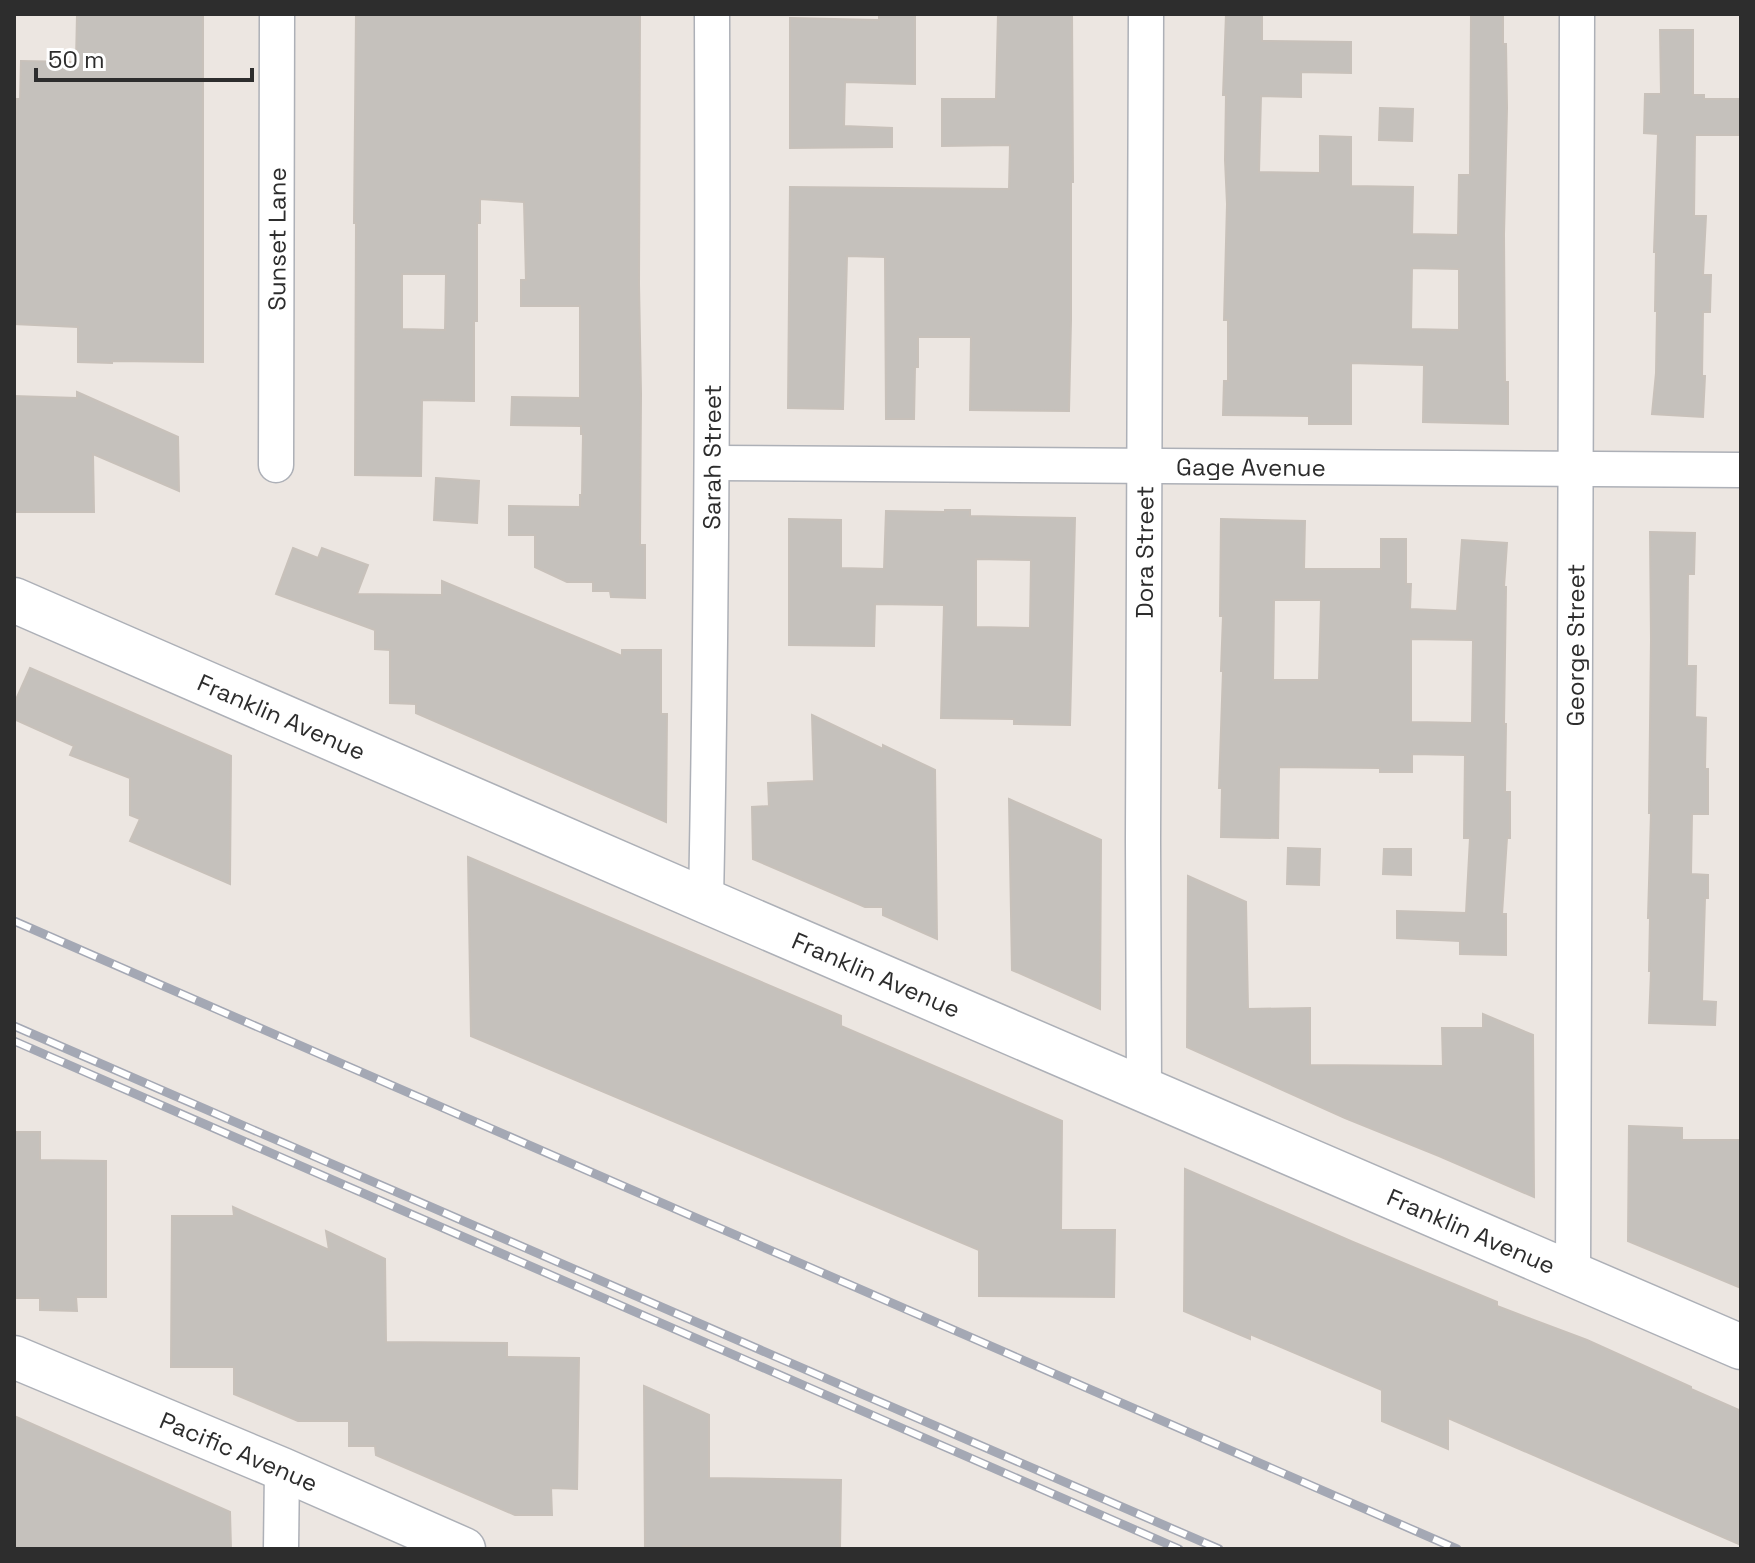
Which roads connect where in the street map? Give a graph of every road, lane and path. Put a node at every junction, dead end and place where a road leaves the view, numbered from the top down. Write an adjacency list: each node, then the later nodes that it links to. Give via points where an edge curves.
1 (277, 14): 6 (street, Sunset Lane)
2 (712, 14): 5 (street, Sarah Street)
3 (1146, 14): 7 (street, Dora Street)
4 (1577, 14): 8 (street, George Street)
5 (713, 463): 7 (street, Gage Avenue); 11 (street, Sarah Street)
6 (276, 465)
7 (1146, 466): 8 (street, Gage Avenue); 12 (street, Dora Street)
8 (1575, 469): 9 (street, Gage Avenue); 13 (street, George Street)
9 (1741, 470)
10 (14, 600): 11 (main road, Franklin Avenue)
11 (706, 901): 12 (main road, Franklin Avenue)
12 (1144, 1090): 13 (main road, Franklin Avenue)
13 (1573, 1275): 14 (main road, Franklin Avenue)
14 (1741, 1347)
15 (14, 1357): 16 (street, Pacific Avenue)
16 (282, 1469): 17 (street); 18 (street, Pacific Avenue)
17 (281, 1549)
18 (464, 1549)

